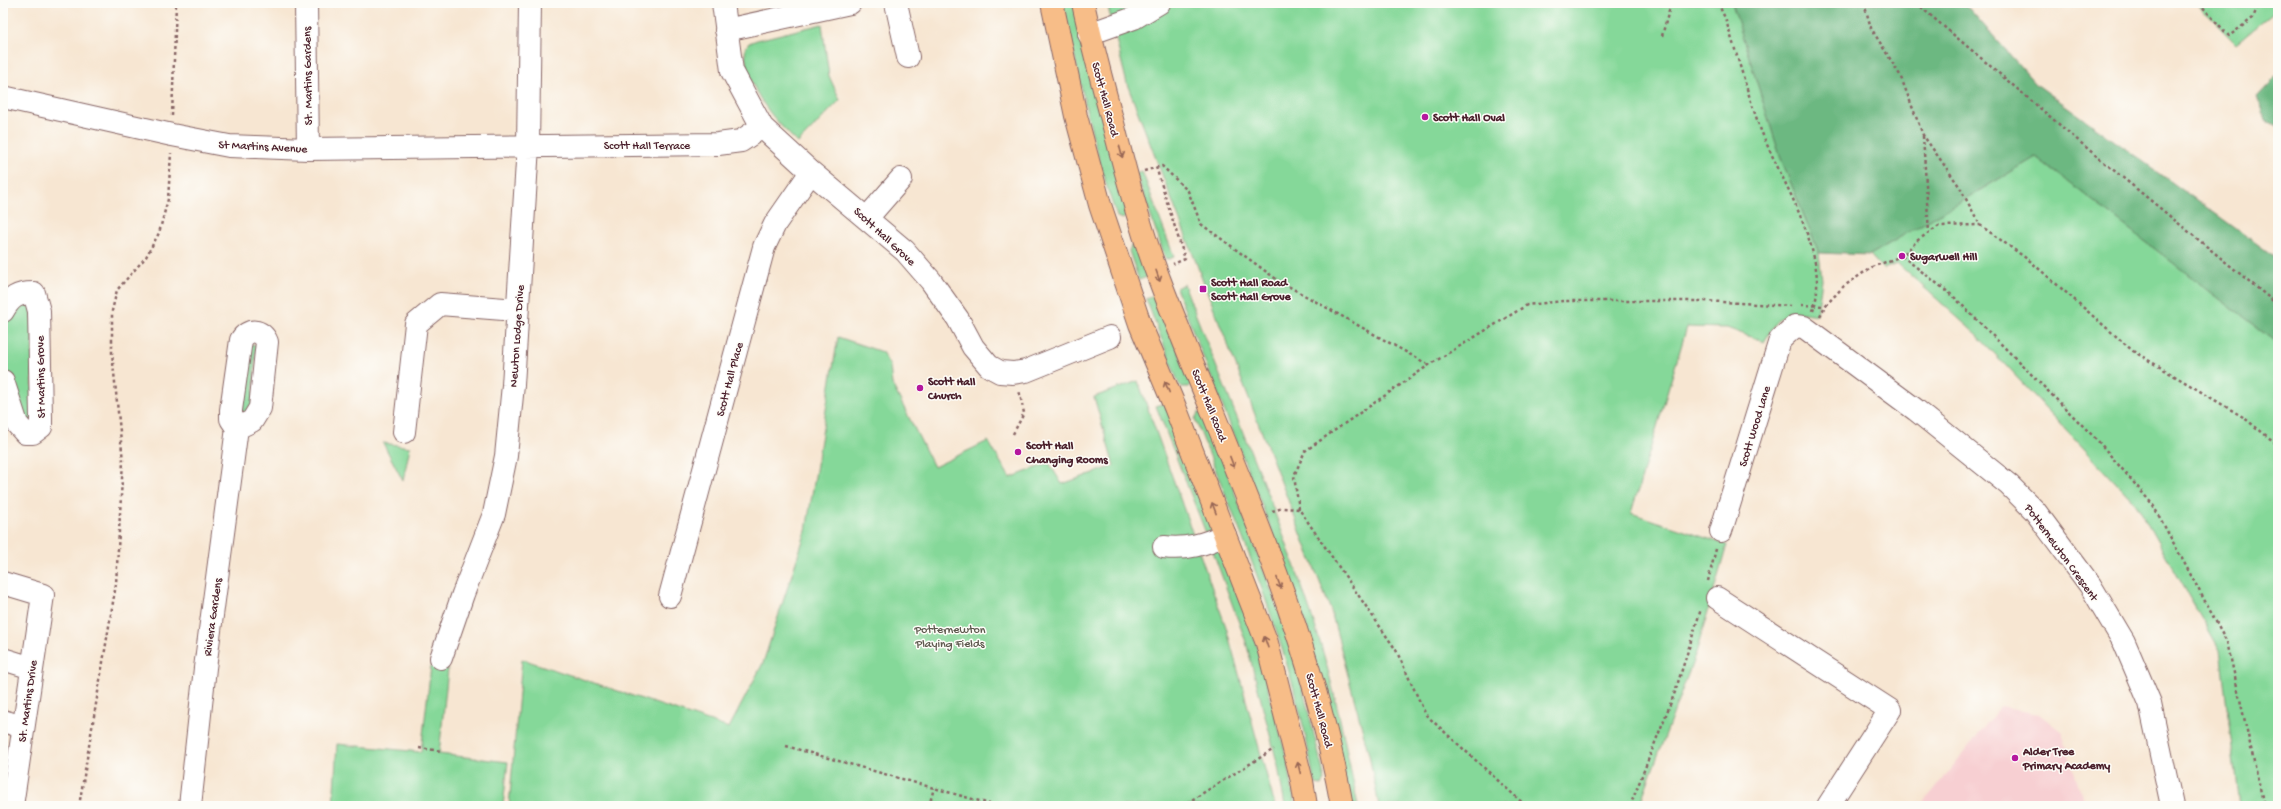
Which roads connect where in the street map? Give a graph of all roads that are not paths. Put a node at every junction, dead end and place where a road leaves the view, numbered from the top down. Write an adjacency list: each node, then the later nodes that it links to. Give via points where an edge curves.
1 (306, 3): 15 (street, St. Martins Gardens)
2 (530, 3): 14 (street, Newton Lodge Drive)
3 (723, 3): 9 (street, Scott Hall Grove)
4 (850, 3): 9 (street)
5 (896, 3): 11 (street)
6 (1052, 3): 20 (highway, via 1076,116)
7 (1083, 3): 10 (highway, Scott Hall Road)
8 (1159, 3): 10 (street, via 1134,18)
9 (726, 30): 13 (street, Scott Hall Grove, via 732,71)
10 (1089, 34): 19 (highway, Scott Hall Road, one-way to 19)
11 (908, 57)
12 (3, 97): 15 (street, St Martins Avenue, via 229,146)
13 (762, 127): 14 (street, Scott Hall Terrace, via 741,141 718,144); 16 (street, Scott Hall Grove)
14 (528, 146): 15 (street, St Martins Avenue); 21 (street, Newton Lodge Drive)
15 (308, 149)
16 (811, 172): 18 (street, Scott Hall Grove); 34 (street, Scott Hall Place, via 775,224 764,247)
17 (901, 179): 18 (street)
18 (867, 218): 24 (street, Scott Hall Grove, via 905,251 958,319 979,356 1000,372 1026,371)
19 (1142, 228): 20 (highway); 26 (highway, Scott Hall Road, one-way to 26, via 1162,287)
20 (1112, 238): 27 (highway, one-way to 20, via 1140,324)
21 (517, 310): 29 (street, via 440,304 416,324); 36 (street, Newton Lodge Drive, via 506,456 494,514)
22 (3, 311): 25 (street, St Martins Grove, via 9,300 20,293 34,293 39,311 41,427 33,433 25,433 16,424)
23 (1804, 329): 30 (street, Scott Wood Lane, via 1780,340); 45 (street, Potternewton Crescent, via 1916,410 2003,480 2035,511 2090,585 2124,642 2150,703)
24 (1110, 337)
25 (3, 381)
26 (1206, 395): 27 (highway); 41 (highway, Scott Hall Road, one-way to 41, via 1298,632 1335,765)
27 (1175, 407): 31 (highway, one-way to 27)
28 (237, 428): 43 (street, Riviera Gardens, via 205,668)
29 (404, 432)
30 (1721, 531)
31 (1225, 535): 32 (street, via 1180,549); 42 (highway, one-way to 31, via 1267,643)
32 (1164, 547)
33 (3, 583): 38 (street, St. Martins Drive, via 43,595)
34 (670, 596)
35 (1708, 598): 44 (street, via 1890,710)
36 (441, 658)
37 (3, 659): 38 (street)
38 (32, 668): 39 (street, St. Martins Drive)
39 (13, 724): 40 (street, St. Martins Drive)
40 (9, 797)
41 (1341, 800): 42 (highway)
42 (1306, 804)
43 (190, 806)
44 (1828, 806)
45 (2172, 806)

